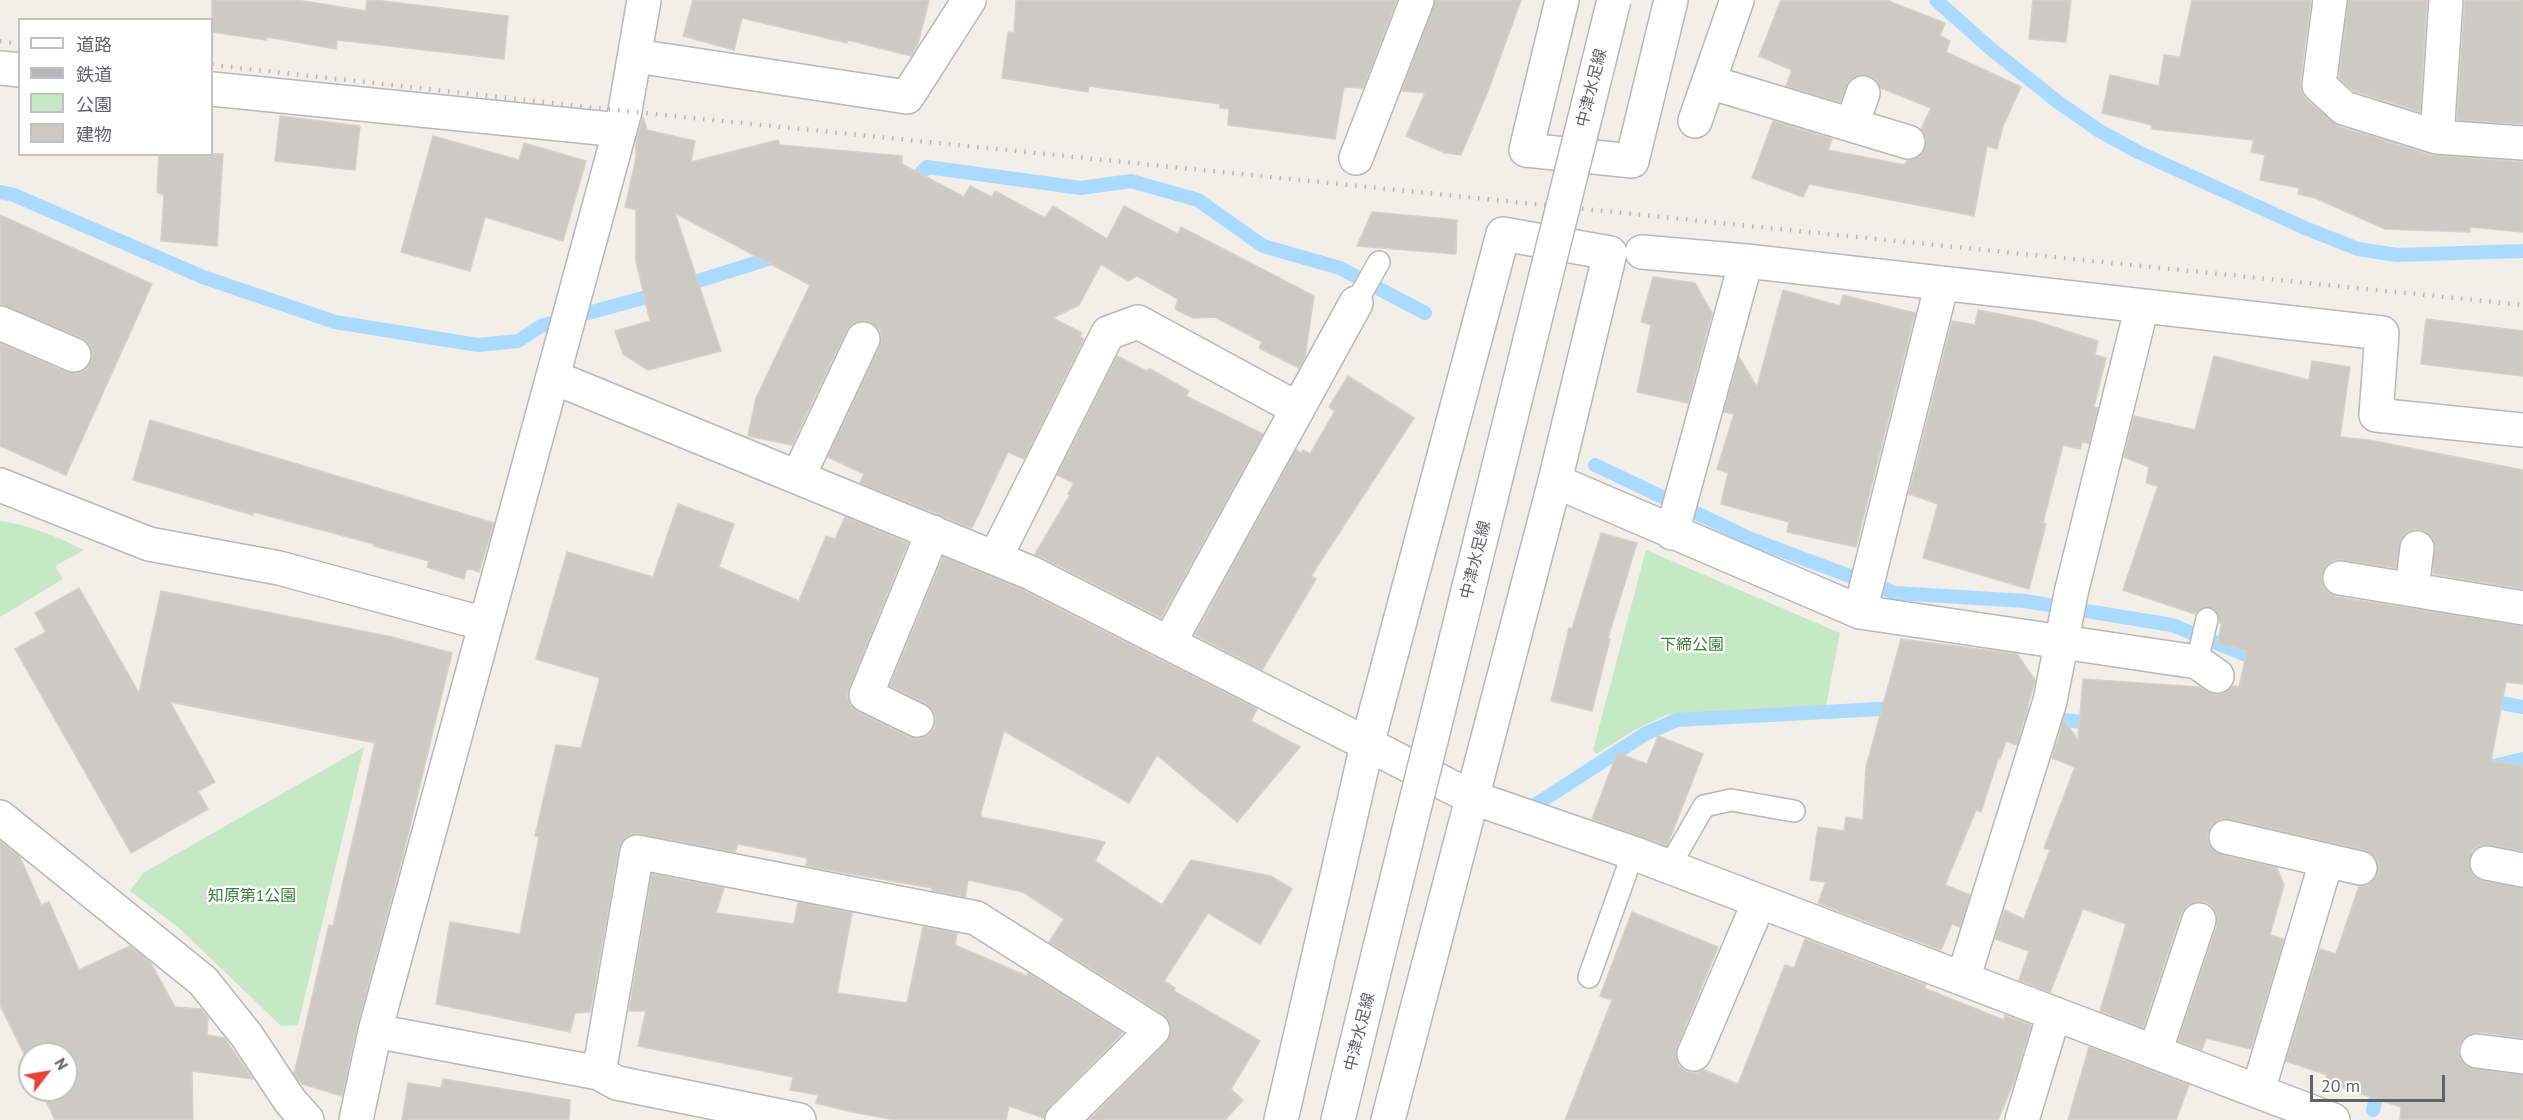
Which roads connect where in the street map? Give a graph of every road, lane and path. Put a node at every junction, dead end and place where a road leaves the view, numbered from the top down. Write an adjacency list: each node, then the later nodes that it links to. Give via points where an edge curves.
1 (641, 0): 10 (street)
2 (969, 0): 10 (street, via 907,97)
3 (1417, 0): 22 (street)
4 (1562, 0): 6 (street, via 1526,150 1632,161)
5 (1614, 0): 80 (street, 中津水足線, bridge)
6 (1671, 0)
7 (1737, 0): 13 (street)
8 (2330, 0): 19 (street, via 2319,85 2344,108)
9 (2446, 0): 19 (street)
10 (636, 56): 18 (street)
11 (0, 68): 12 (street)
12 (18, 70)
13 (1708, 82): 16 (street); 17 (street)
14 (213, 89): 18 (street)
15 (1863, 93): 17 (street)
16 (1695, 121)
17 (1852, 125): 20 (street)
18 (620, 130): 32 (street)
19 (2437, 136): 21 (street)
20 (1908, 142)
21 (2523, 143)
22 (1356, 158)
23 (1642, 252): 24 (street)
24 (1746, 261): 26 (street); 39 (street)
25 (1379, 262): 27 (lane)
26 (1942, 283): 28 (street); 44 (street)
27 (1356, 303): 33 (street)
28 (2142, 306): 34 (street, via 2382,333 2376,415); 46 (street)
29 (0, 324): 31 (street)
30 (863, 339): 35 (street)
31 (75, 355)
32 (553, 377): 35 (street); 48 (street)
33 (1298, 409): 41 (street, via 1138,322 1108,333); 49 (street)
34 (2523, 430)
35 (798, 477): 38 (street)
36 (1555, 481): 39 (street); 52 (street, via 1610,253 1503,234); 53 (street)
37 (0, 485): 48 (street, via 149,544 279,568)
38 (933, 532): 41 (street); 51 (street, via 866,695)
39 (1672, 533): 44 (street)
40 (2417, 548): 43 (street)
41 (995, 558): 49 (street)
42 (2340, 578): 43 (street)
43 (2412, 589): 45 (street)
44 (1865, 591): 46 (street)
45 (2523, 608)
46 (2066, 618): 50 (street); 66 (street, via 2047,716)
47 (2207, 619): 50 (lane)
48 (485, 624): 68 (street)
49 (1169, 643): 52 (street)
50 (2205, 662)
51 (917, 720)
52 (1367, 745): 53 (street); 79 (street)
53 (1471, 797): 57 (street); 81 (street)
54 (1794, 811): 60 (lane, via 1731,800 1704,806)
55 (0, 817): 75 (street, via 203,981)
56 (2226, 837): 58 (street)
57 (1633, 853): 60 (street); 65 (lane)
58 (2326, 862): 61 (street); 74 (street)
59 (2487, 863): 62 (street)
60 (1669, 867): 63 (street)
61 (2360, 868)
62 (2523, 870)
63 (1760, 902): 66 (street); 71 (street)
64 (2199, 920): 70 (street)
65 (1589, 977)
66 (1963, 979): 67 (street)
67 (2054, 1014): 70 (street); 82 (street)
68 (375, 1031): 73 (street); 76 (street)
69 (2477, 1051): 72 (street)
70 (2155, 1052): 74 (street)
71 (1694, 1054)
72 (2523, 1057)
73 (599, 1073): 77 (street, via 617,1083); 78 (street, via 637,852 976,918 1153,1030)
74 (2258, 1091): 83 (street)
75 (307, 1120)
76 (356, 1120)
77 (799, 1120)
78 (1062, 1120)
79 (1281, 1120)
80 (1338, 1120)
81 (1388, 1120)
82 (2022, 1120)
83 (2333, 1120)

